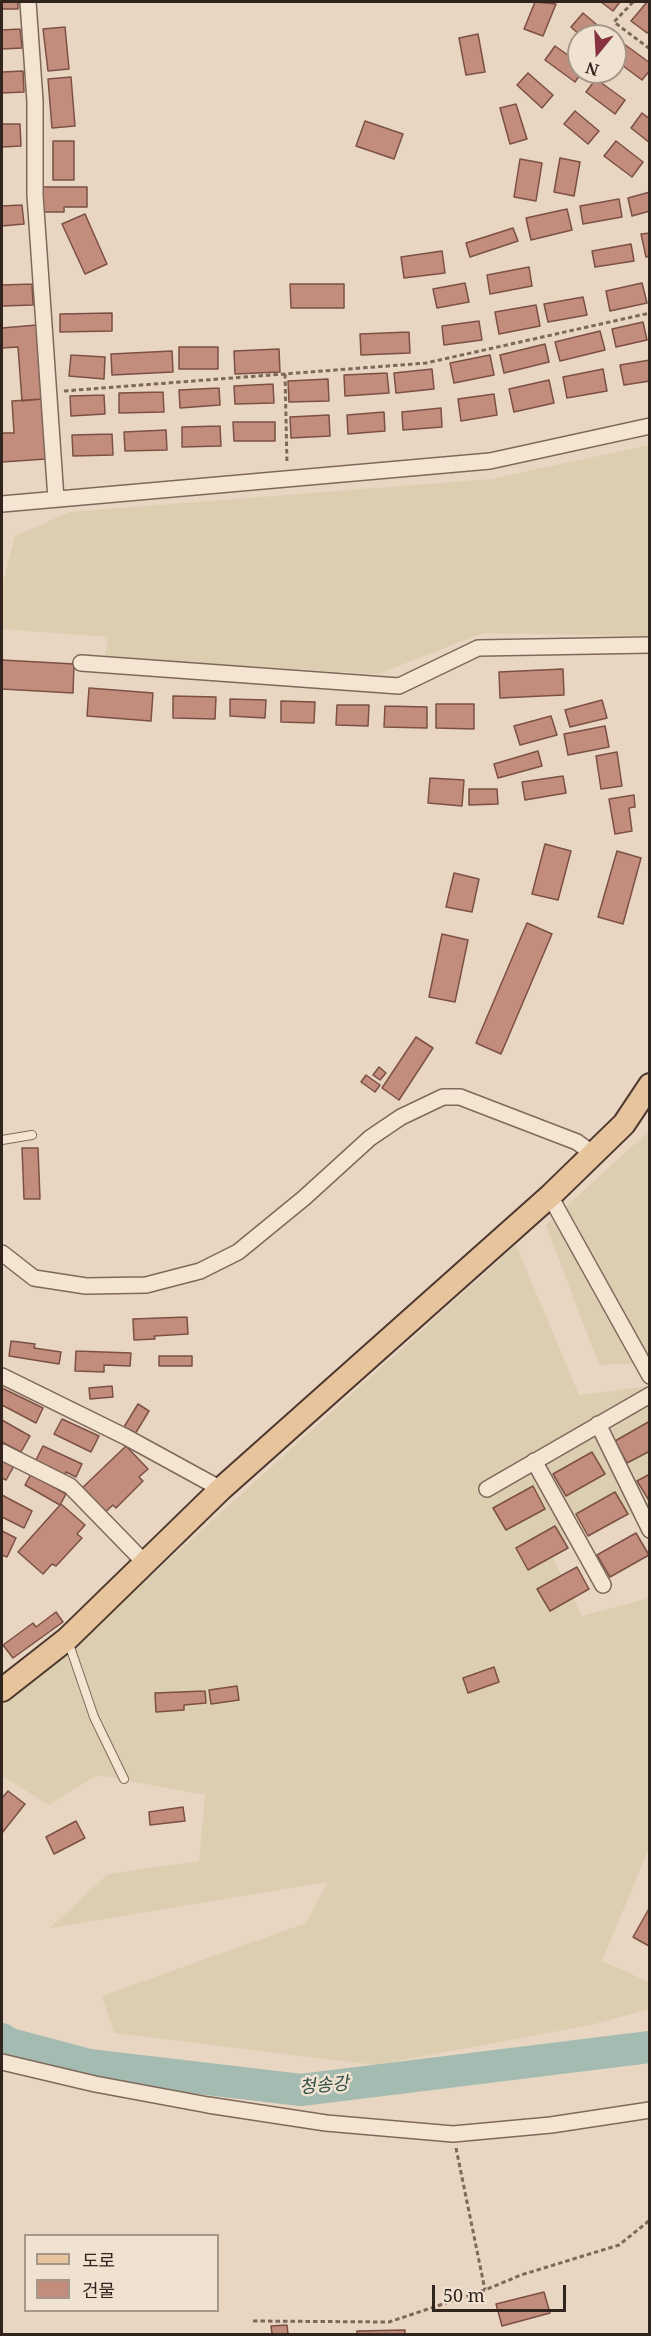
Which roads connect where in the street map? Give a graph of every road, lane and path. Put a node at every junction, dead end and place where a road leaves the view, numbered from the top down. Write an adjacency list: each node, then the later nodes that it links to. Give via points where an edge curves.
1 (28, 2): 6 (street, via 35,101 35,195)
2 (633, 2): 3 (path, via 614,22)
3 (650, 49)
4 (650, 313): 5 (path, via 426,363)
5 (285, 374): 6 (path); 8 (path)
6 (49, 392): 9 (street)
7 (650, 426): 8 (street, via 490,461)
8 (288, 479): 9 (street)
9 (56, 499): 10 (street)
10 (2, 504)
11 (650, 645): 12 (street, via 478,648 399,686)
12 (81, 663)
13 (650, 1086): 16 (main road, via 624,1124)
14 (32, 1135): 15 (lane)
15 (2, 1140)
16 (593, 1154): 17 (main road); 18 (street, via 577,1142 460,1097 442,1097 370,1138 238,1252 200,1271 146,1286 86,1286 34,1278)
17 (550, 1196): 20 (street); 25 (main road)
18 (2, 1252)
19 (2, 1376): 25 (street)
20 (650, 1376)
21 (650, 1395): 22 (street)
22 (598, 1424): 24 (street); 27 (street)
23 (2, 1452): 28 (street, via 70,1486)
24 (534, 1461): 26 (street); 29 (street)
25 (221, 1489): 28 (main road)
26 (487, 1489)
27 (650, 1530)
28 (145, 1563): 30 (main road)
29 (603, 1584)
30 (67, 1639): 31 (main road); 32 (lane, via 94,1717)
31 (2, 1690)
32 (124, 1779)
33 (2, 2062): 35 (street, via 208,2105 326,2122)
34 (650, 2110): 35 (street)
35 (453, 2134): 37 (path)
36 (650, 2220): 37 (path, via 619,2246 520,2275)
37 (485, 2290): 38 (path, via 389,2322)
38 (253, 2321)

